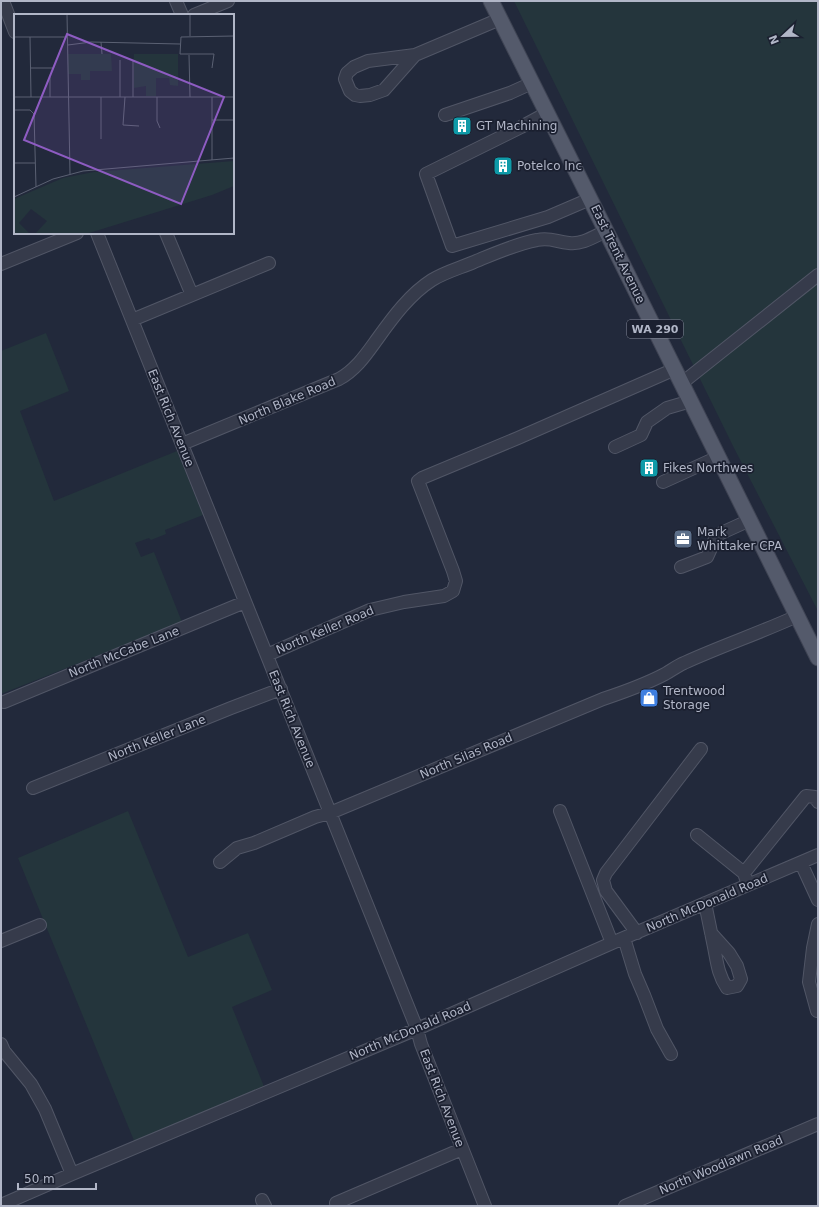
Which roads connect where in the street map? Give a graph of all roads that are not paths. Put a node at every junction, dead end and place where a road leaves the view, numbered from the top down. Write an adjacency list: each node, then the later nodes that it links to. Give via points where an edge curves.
1 (2, 1): 8 (street)
2 (176, 1): 5 (street)
3 (228, 1): 6 (street)
4 (491, 1): 7 (main road, East Trent Avenue / WA 290)
5 (182, 14)
6 (196, 14)
7 (500, 19): 9 (street); 10 (main road, East Trent Avenue / WA 290)
8 (14, 30)
9 (414, 55): 9 (street, via 368,61 354,67 345,79 350,91 360,96 384,90)
10 (532, 83): 11 (main road, East Trent Avenue / WA 290); 12 (street)
11 (547, 113): 13 (main road, East Trent Avenue / WA 290); 13 (street, via 426,174 452,246 548,217)
12 (445, 115)
13 (590, 199): 14 (main road, East Trent Avenue / WA 290)
14 (606, 231): 23 (main road, East Trent Avenue / WA 290); 26 (street, North Blake Road, via 577,243 546,238 535,240 505,249 432,280 411,297 348,374)
15 (75, 234): 19 (street)
16 (97, 234): 22 (street, East Rich Avenue)
17 (166, 234): 21 (street)
18 (269, 263): 21 (street)
19 (1, 264)
20 (818, 275): 24 (street)
21 (192, 295): 22 (street)
22 (132, 320): 26 (street, East Rich Avenue)
23 (675, 369): 24 (main road, East Trent Avenue / WA 290); 34 (street, North Keller Road, via 422,478 418,482 456,581 453,590 444,596 370,610)
24 (682, 383): 25 (main road, East Trent Avenue / WA 290)
25 (691, 401): 27 (street, via 667,408 647,422 640,436); 28 (main road, East Trent Avenue / WA 290)
26 (182, 444): 32 (street, East Rich Avenue)
27 (615, 447)
28 (718, 457): 29 (street); 30 (main road, East Trent Avenue / WA 290)
29 (663, 482)
30 (750, 520): 31 (street, via 717,535 707,557); 33 (main road, East Trent Avenue / WA 290)
31 (682, 567)
32 (245, 602): 34 (street, East Rich Avenue); 37 (street, North McCabe Lane)
33 (797, 616): 35 (main road, East Trent Avenue / WA 290); 42 (street, North Silas Road, via 682,664 659,677)
34 (267, 655): 36 (street, East Rich Avenue)
35 (818, 658)
36 (281, 690): 39 (street, North Keller Lane); 42 (street, East Rich Avenue)
37 (4, 702)
38 (701, 748): 54 (street, via 603,880 606,891)
39 (33, 788)
40 (818, 802): 47 (street, via 814,797 806,796)
41 (560, 811): 56 (street)
42 (330, 813): 45 (street, North Silas Road, via 237,848); 58 (street, East Rich Avenue)
43 (696, 835): 47 (street)
44 (818, 856): 46 (street, North McDonald Road)
45 (220, 862)
46 (801, 862): 48 (street, North McDonald Road); 49 (street)
47 (744, 873): 48 (street)
48 (748, 885): 50 (street, North McDonald Road)
49 (818, 900)
50 (705, 903): 53 (street); 54 (street, North McDonald Road)
51 (818, 924): 57 (street, via 809,982)
52 (40, 925): 55 (street)
53 (711, 932)
54 (637, 933): 56 (street, North McDonald Road)
55 (1, 941)
56 (618, 941): 58 (street, North McDonald Road); 60 (street, via 635,974 657,1029)
57 (817, 1011)
58 (417, 1029): 62 (street, East Rich Avenue); 63 (street, North McDonald Road)
59 (1, 1044): 63 (street, via 31,1084 45,1109)
60 (671, 1054)
61 (818, 1124): 68 (street, North Woodlawn Road)
62 (462, 1149): 65 (street); 67 (street, East Rich Avenue)
63 (72, 1174): 64 (street, North McDonald Road)
64 (22, 1202): 66 (street, North McDonald Road)
65 (336, 1203)
66 (1, 1205)
67 (485, 1206)
68 (625, 1206)

